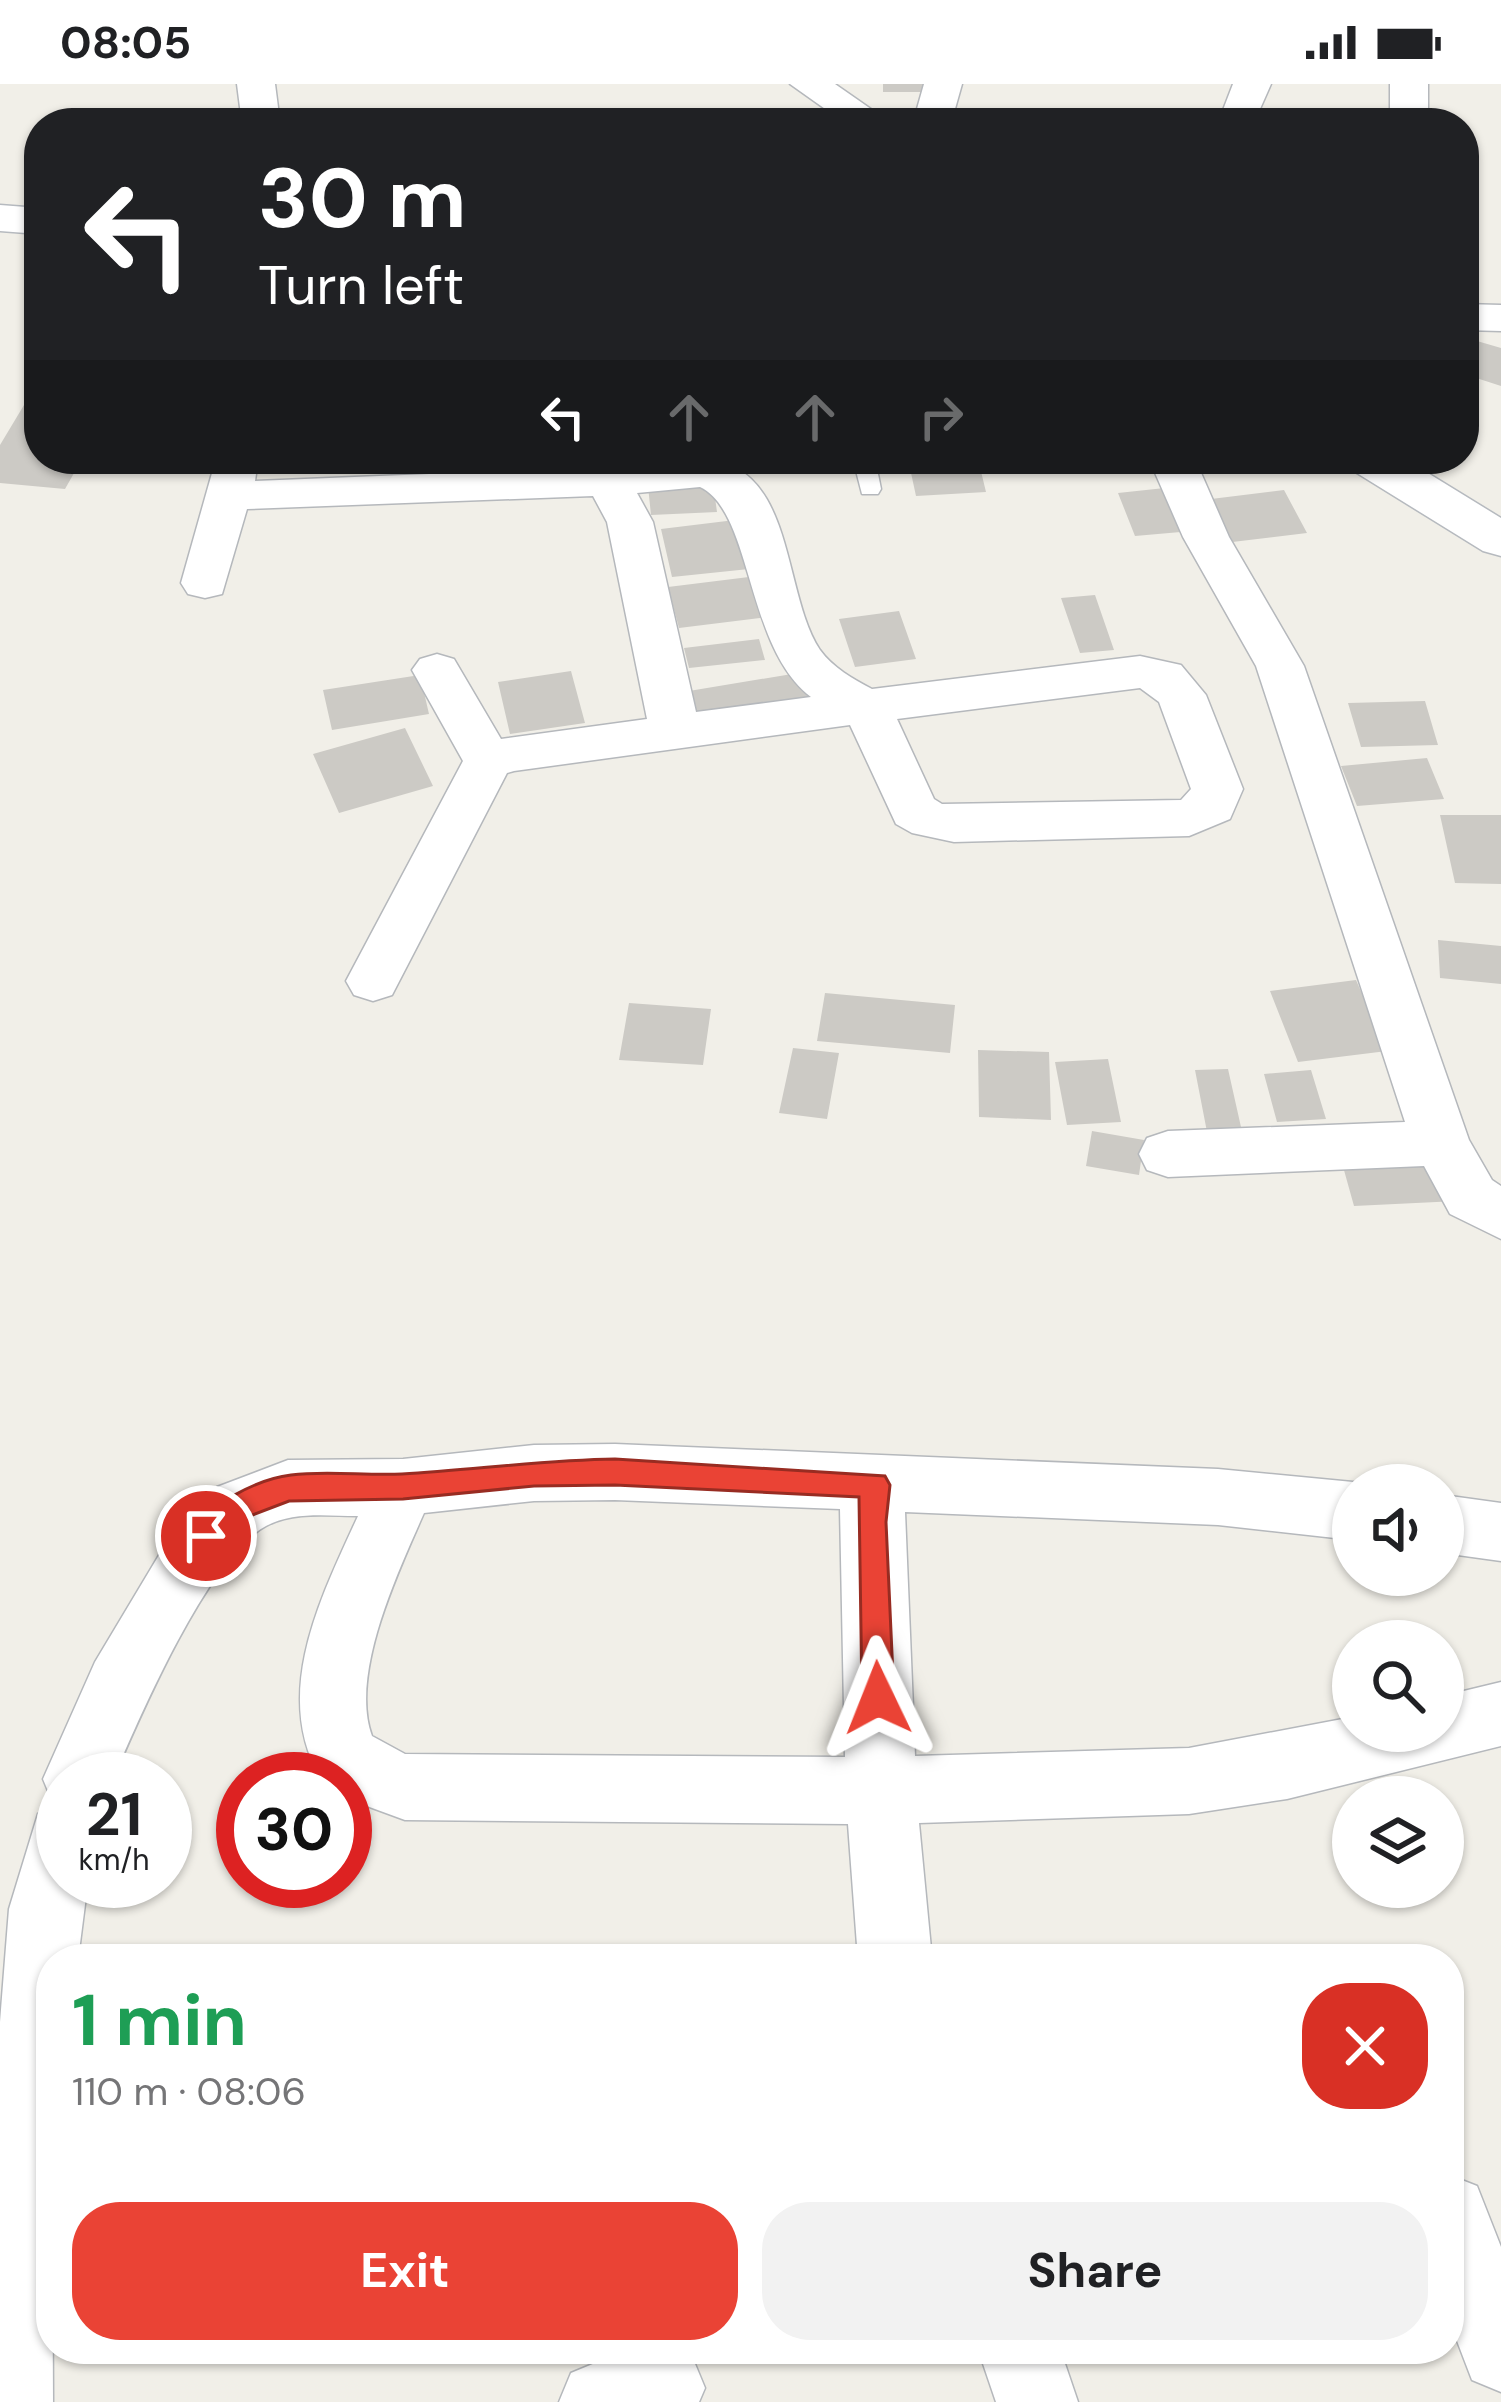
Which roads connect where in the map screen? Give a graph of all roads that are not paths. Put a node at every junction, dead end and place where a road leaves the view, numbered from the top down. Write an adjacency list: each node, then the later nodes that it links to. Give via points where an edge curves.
1 (809, 84): 2 (street)
2 (848, 108)
3 (418, 474): 9 (street)
4 (606, 474): 15 (street, via 630,522)
5 (708, 474): 14 (street, via 746,502 803,664 825,686)
6 (867, 474): 10 (lane)
7 (1179, 474): 18 (street, via 1280,666)
8 (1394, 474): 11 (main road)
9 (232, 478): 12 (street)
10 (870, 489)
11 (1501, 540)
12 (205, 583)
13 (436, 670): 16 (street)
14 (866, 706): 14 (street, via 914,811 930,820 1189,818 1212,806 1217,789 1181,694 1164,677 1140,671); 15 (street)
15 (675, 732): 16 (street)
16 (488, 761): 17 (street)
17 (373, 981)
18 (1441, 1143): 19 (street); 20 (street, via 1472,1197)
19 (1168, 1154)
20 (1501, 1216)
21 (875, 1485): 22 (street, via 615,1472); 23 (street); 30 (street)
22 (403, 1486): 28 (street, via 288,1488 240,1507 206,1536 119,1684); 30 (street, via 339,1654 337,1726 341,1750 358,1769 405,1787)
23 (1332, 1509)
24 (1464, 1527): 25 (street)
25 (1501, 1532)
26 (1501, 1714): 27 (street)
27 (1464, 1723)
28 (90, 1752)
29 (1344, 1752): 30 (street, via 1189,1781)
30 (881, 1791): 33 (street)
31 (45, 1908): 32 (street)
32 (43, 1944)
33 (894, 1944)
34 (36, 2043): 38 (street)
35 (1464, 2254): 36 (street)
36 (1501, 2351)
37 (1024, 2364): 39 (street)
38 (12, 2402)
39 (1037, 2402)

